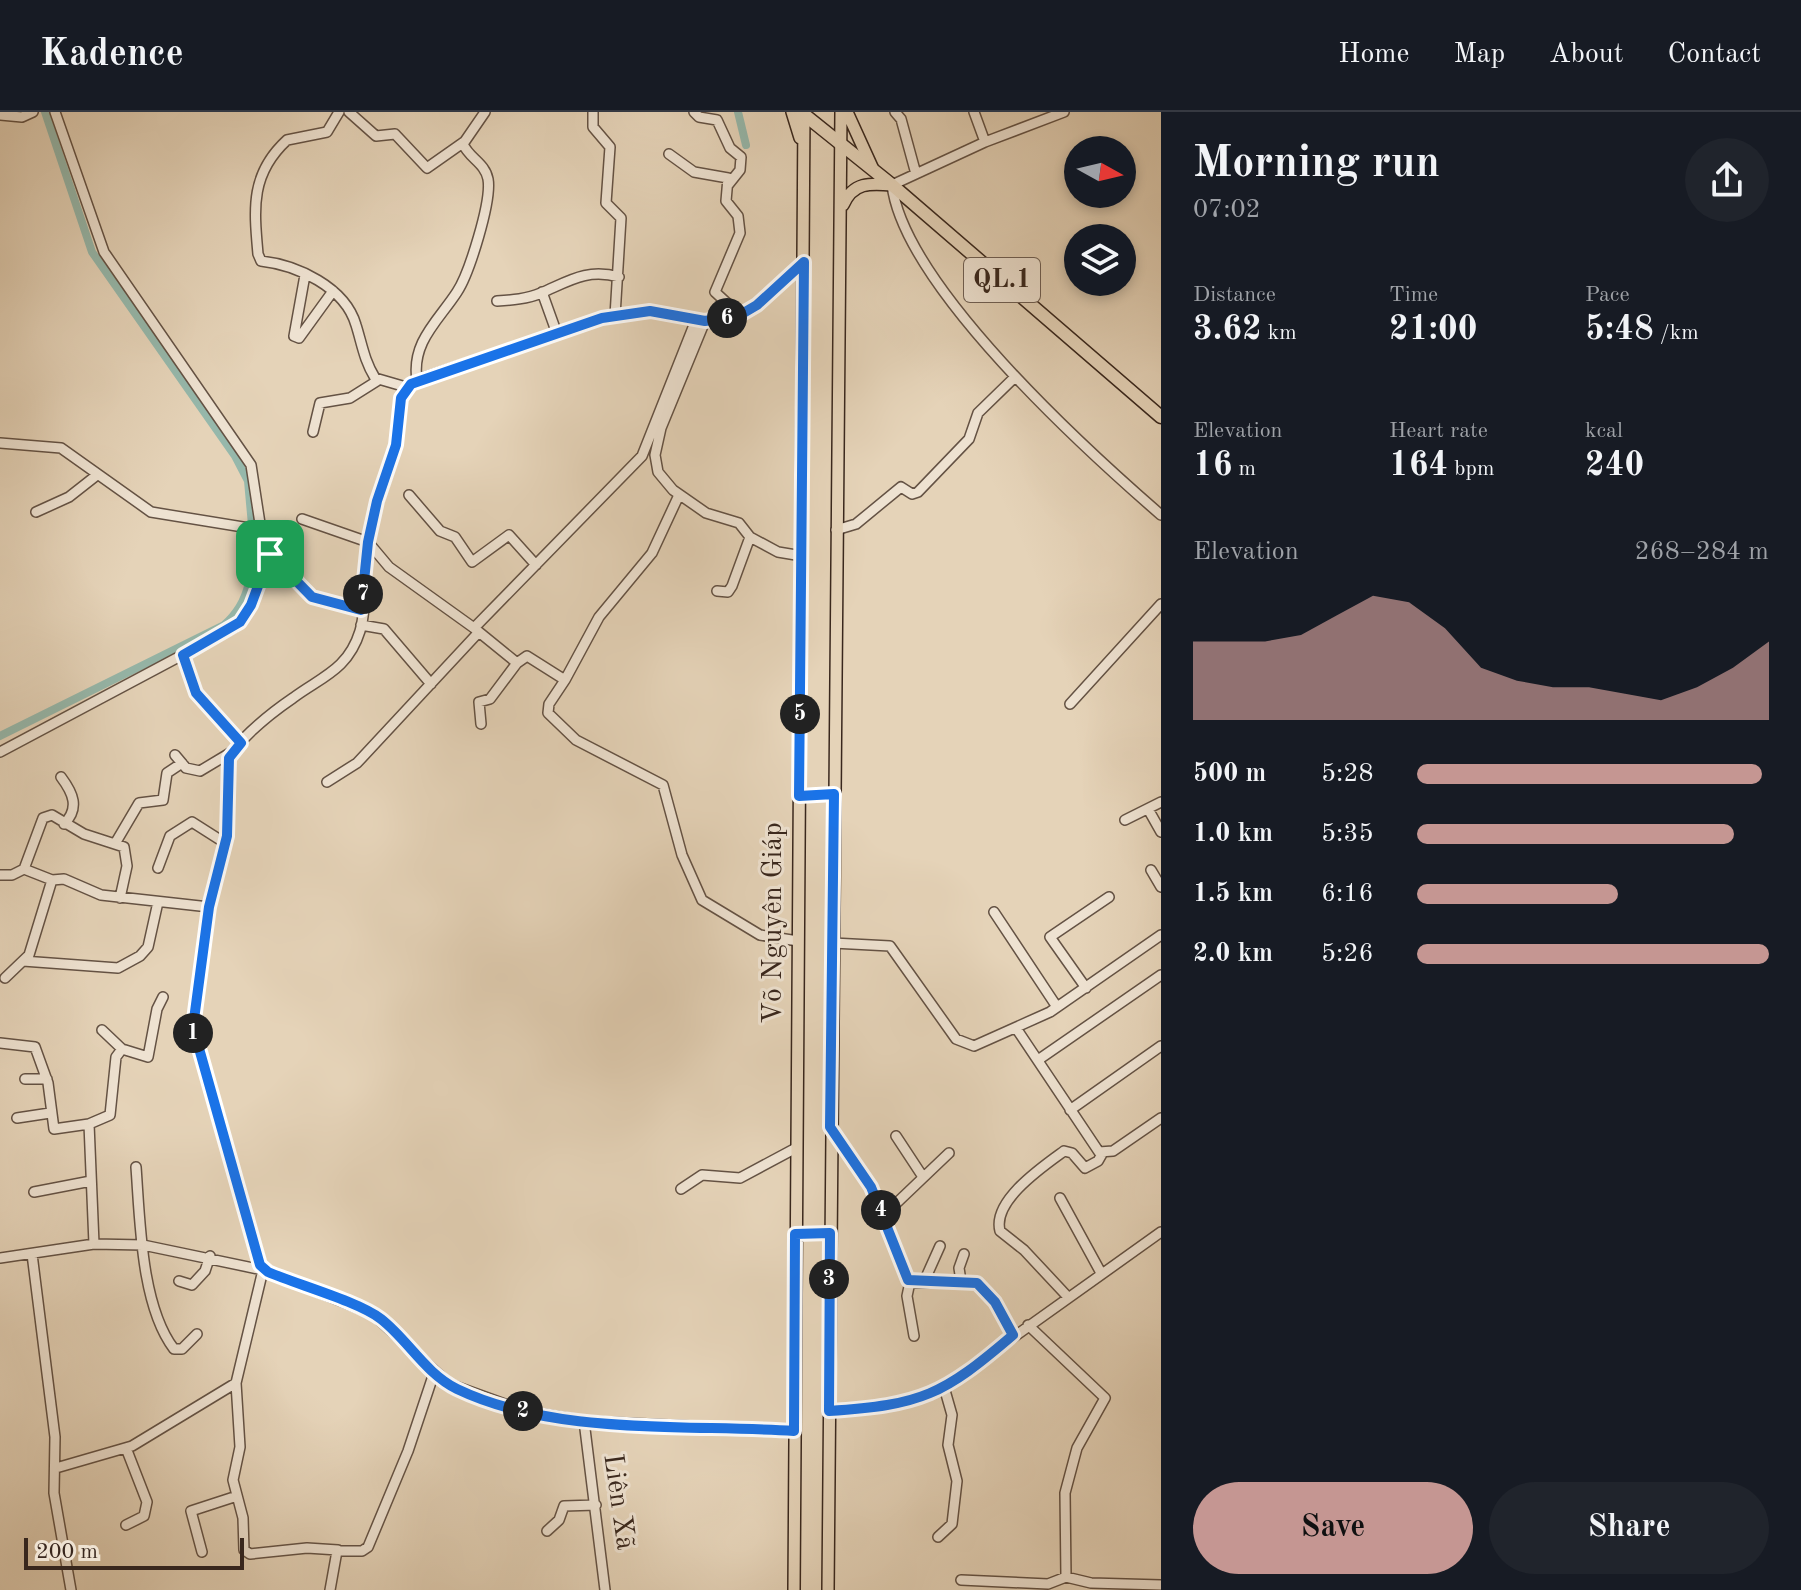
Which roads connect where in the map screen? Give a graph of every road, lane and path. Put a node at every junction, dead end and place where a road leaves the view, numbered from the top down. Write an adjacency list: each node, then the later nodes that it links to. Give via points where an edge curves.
1 (33, 112): 13 (street)
2 (55, 112): 46 (street, via 104,252 251,465)
3 (339, 112): 24 (street, via 327,132 295,136 283,144 255,194 261,261)
4 (349, 112): 14 (street, via 376,136 395,134 427,168)
5 (485, 112): 14 (street)
6 (593, 112): 25 (street, via 593,127 610,147 605,194 607,206 621,218)
7 (694, 112): 20 (street, via 717,120 730,148 741,157)
8 (844, 112): 16 (main road, Võ Nguyên Giáp); 18 (main road)
9 (895, 112): 19 (street)
10 (974, 112): 15 (street)
11 (1064, 112): 15 (street)
12 (800, 113): 16 (highway, QL.1); 23 (main road, Võ Nguyên Giáp)
13 (0, 115)
14 (464, 142): 34 (street, via 488,181 482,223 459,288 427,335 417,360)
15 (985, 142): 19 (street)
16 (842, 144): 18 (highway, QL.1); 22 (main road, Võ Nguyên Giáp)
17 (669, 154): 20 (street, via 694,172 727,177)
18 (878, 174): 21 (highway, QL.1)
19 (916, 174): 21 (street)
20 (728, 185): 29 (street, via 727,204 738,216 740,233 715,295)
21 (892, 185): 22 (main road, via 855,188); 33 (street, via 902,224 939,283); 37 (highway, QL.1)
22 (841, 213): 47 (main road, Võ Nguyên Giáp)
23 (804, 262): 29 (street); 51 (main road, Võ Nguyên Giáp)
24 (305, 275): 26 (street); 26 (street, via 294,336 305,333)
25 (619, 277): 27 (street, via 588,273); 30 (street)
26 (333, 291): 35 (street, via 351,314)
27 (542, 292): 28 (street); 32 (street)
28 (497, 301)
29 (740, 315): 31 (street)
30 (615, 316): 31 (street, via 650,311); 32 (street)
31 (701, 321): 42 (street, via 657,445 658,472); 52 (street, via 644,452)
32 (556, 331): 34 (street)
33 (1015, 377): 44 (street); 47 (street, via 978,413 969,439 918,492 901,487 860,522)
34 (417, 380): 36 (street)
35 (377, 381): 36 (street); 38 (street, via 350,398 320,403)
36 (406, 387): 49 (street, via 396,445)
37 (1161, 417)
38 (313, 432)
39 (0, 443): 40 (street, via 61,448)
40 (97, 475): 43 (street, via 69,497); 46 (street, via 151,512)
41 (409, 495): 52 (street, via 440,531 455,537 472,562 509,535)
42 (679, 495): 48 (street, via 713,517 739,523); 60 (street, via 652,553 599,617)
43 (36, 512)
44 (1161, 515)
45 (302, 519): 49 (street)
46 (261, 530): 50 (street)
47 (836, 530): 69 (main road, Võ Nguyên Giáp)
48 (750, 537): 51 (street, via 778,552); 53 (street, via 732,586 728,592)
49 (368, 542): 55 (street); 57 (street, via 389,567)
50 (270, 554): 55 (street, via 312,597); 58 (street, via 240,622)
51 (802, 556): 70 (main road, Võ Nguyên Giáp)
52 (536, 565): 57 (street)
53 (717, 591)
54 (1161, 604): 62 (street)
55 (361, 610): 56 (street)
56 (361, 625): 61 (street, via 384,629); 64 (street, via 352,648 333,672 285,703)
57 (476, 630): 59 (street); 61 (street)
58 (183, 655): 64 (street, via 196,693); 65 (street)
59 (517, 663): 60 (street, via 527,656); 63 (street, via 490,699 479,702)
60 (565, 680): 90 (street, via 548,713 576,740 663,785 682,855 702,900 760,935)
61 (431, 684): 68 (street, via 357,763)
62 (1070, 704)
63 (481, 724)
64 (241, 743): 66 (street)
65 (0, 752)
66 (230, 753): 76 (street, via 203,771 188,769 178,759 167,773 163,800 139,803); 77 (street)
67 (61, 777): 74 (street, via 74,804)
68 (327, 782)
69 (834, 794): 70 (main road); 91 (main road, Võ Nguyên Giáp)
70 (799, 796): 90 (main road, Võ Nguyên Giáp)
71 (1161, 802): 72 (street)
72 (1148, 809): 73 (street); 75 (street)
73 (1125, 820)
74 (64, 824): 76 (street); 79 (street, via 45,816)
75 (1161, 832)
76 (116, 842): 85 (street, via 127,855)
77 (225, 843): 78 (street, via 192,822 170,836); 87 (street)
78 (158, 868)
79 (24, 869): 81 (street); 82 (street)
80 (1151, 870): 83 (street)
81 (0, 875)
82 (52, 880): 85 (street, via 61,878); 92 (street)
83 (1161, 887)
84 (1109, 897): 95 (street, via 1050,937)
85 (120, 898): 86 (street)
86 (158, 902): 87 (street); 92 (street, via 148,947 118,968)
87 (209, 907): 133 (street, via 194,1038)
88 (994, 912): 97 (street)
89 (1161, 935): 95 (street)
90 (798, 941): 113 (main road, Võ Nguyên Giáp)
91 (833, 943): 98 (street, via 890,946 962,1044 978,1045); 111 (main road, Võ Nguyên Giáp)
92 (23, 961): 94 (street)
93 (1161, 975): 103 (street)
94 (5, 978)
95 (1086, 988): 97 (street)
96 (163, 997): 102 (street, via 148,1057)
97 (1057, 1007): 98 (street)
98 (1016, 1028): 103 (street)
99 (102, 1030): 102 (street)
100 (0, 1043): 105 (street, via 33,1045)
101 (1161, 1046): 106 (street)
102 (122, 1049): 110 (street, via 115,1062 109,1117)
103 (1038, 1060): 106 (street)
104 (25, 1079): 105 (street)
105 (47, 1079): 107 (street)
106 (1070, 1110): 115 (street)
107 (50, 1113): 108 (street); 110 (street, via 56,1130)
108 (17, 1118)
109 (1161, 1118): 115 (street)
110 (89, 1124): 118 (street)
111 (830, 1127): 122 (street); 124 (main road, Võ Nguyên Giáp)
112 (896, 1136): 117 (street)
113 (796, 1148): 119 (street, via 740,1178 702,1175); 125 (main road, Võ Nguyên Giáp)
114 (949, 1153): 117 (street)
115 (1102, 1154): 139 (street, via 1085,1168 1064,1151 1017,1187 999,1220 1000,1231)
116 (136, 1167): 127 (street)
117 (923, 1177): 122 (street)
118 (91, 1181): 120 (street); 126 (street)
119 (681, 1189)
120 (34, 1192)
121 (1060, 1198): 134 (street)
122 (884, 1215): 137 (street)
123 (1161, 1232): 134 (street)
124 (830, 1233): 125 (main road); 147 (main road, Võ Nguyên Giáp)
125 (795, 1234): 149 (main road, Võ Nguyên Giáp)
126 (94, 1244): 127 (street); 129 (street)
127 (143, 1245): 131 (street); 141 (street, via 151,1294 173,1348 182,1349)
128 (940, 1246): 138 (street)
129 (32, 1254): 132 (street); 151 (street)
130 (964, 1254): 136 (street)
131 (210, 1256): 133 (street); 135 (street, via 192,1285)
132 (0, 1258)
133 (263, 1270): 144 (street, via 380,1318); 145 (street)
134 (1101, 1273): 139 (street)
135 (179, 1281)
136 (961, 1281): 138 (street); 142 (street, via 977,1283 987,1293)
137 (910, 1282): 138 (street); 143 (street, via 907,1296)
138 (928, 1283)
139 (1067, 1296): 140 (street)
140 (1028, 1325): 142 (street); 159 (street, via 1105,1398 1077,1448 1065,1493)
141 (197, 1334)
142 (1013, 1335): 146 (street)
143 (914, 1336)
144 (434, 1373): 148 (street, via 459,1390 524,1411); 157 (street, via 368,1547)
145 (236, 1383): 150 (street); 152 (street, via 241,1443 233,1475)
146 (944, 1387): 147 (street, via 902,1404); 156 (street, via 952,1415 948,1445 958,1491 952,1524)
147 (829, 1411): 166 (main road, Võ Nguyên Giáp)
148 (584, 1421): 149 (street); 153 (street, Liên Xã)
149 (794, 1431): 165 (main road, Võ Nguyên Giáp)
150 (126, 1448): 151 (street); 154 (street, via 147,1509)
151 (56, 1468): 162 (street, via 54,1493)
152 (237, 1496): 157 (street, via 248,1553); 158 (street, via 191,1511)
153 (596, 1505): 155 (street, via 566,1505); 164 (street, Liên Xã)
154 (126, 1525)
155 (547, 1531)
156 (938, 1537)
157 (338, 1550): 163 (street)
158 (202, 1552)
159 (1066, 1577): 160 (street, via 1048,1584); 161 (street)
160 (961, 1580)
161 (1161, 1585)
162 (71, 1590)
163 (330, 1590)
164 (605, 1590)
165 (794, 1590)
166 (828, 1590)

